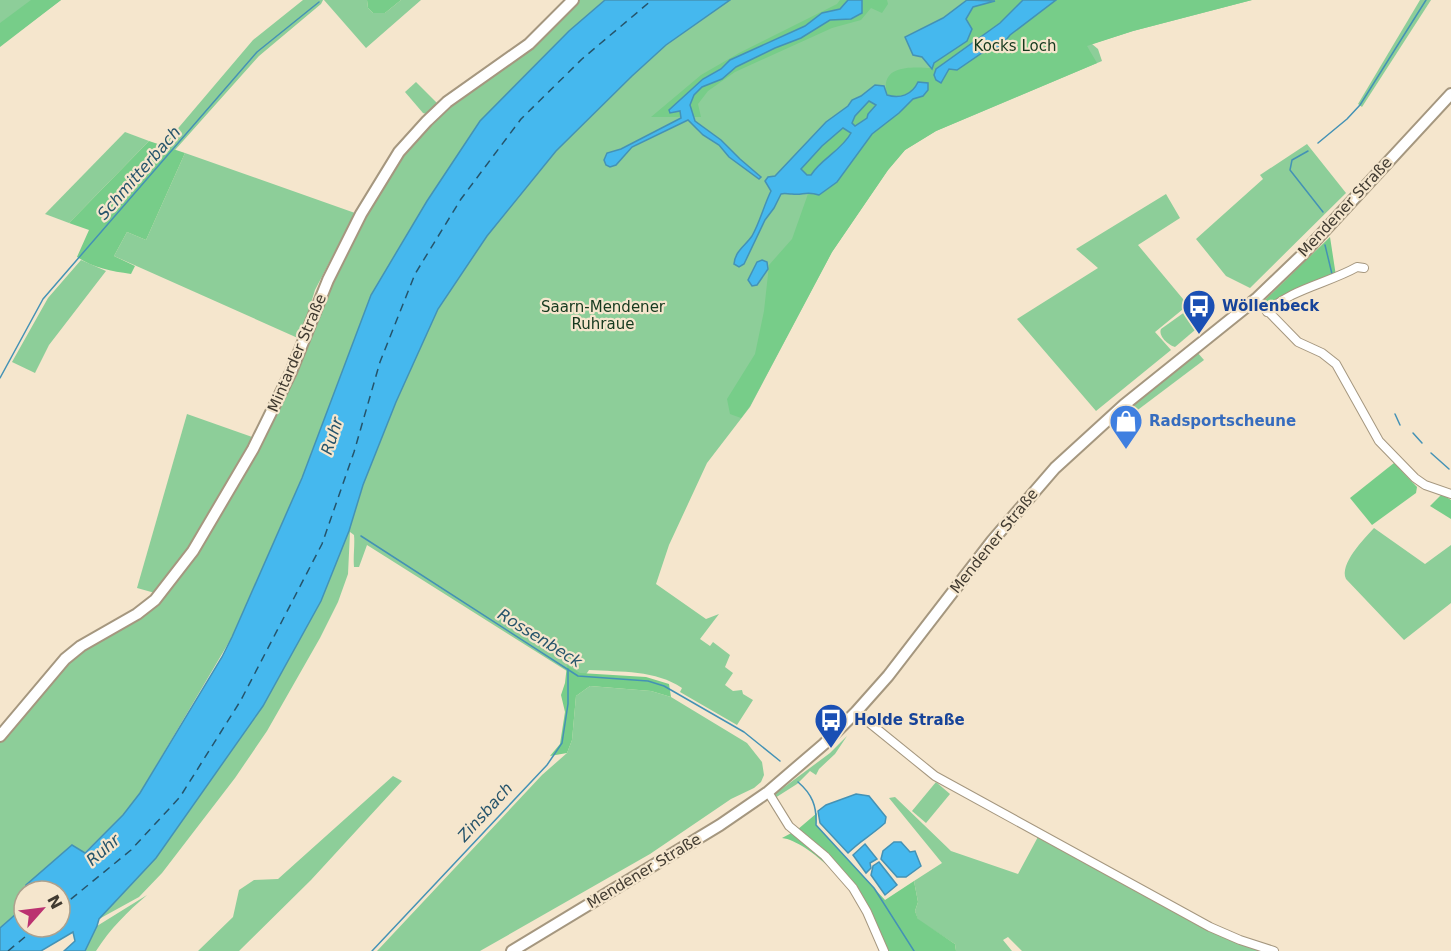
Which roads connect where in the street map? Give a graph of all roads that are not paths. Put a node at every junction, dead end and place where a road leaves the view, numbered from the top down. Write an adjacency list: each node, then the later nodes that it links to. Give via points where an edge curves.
1 (573, 0): 8 (main road, Mintarder Straße, via 529,44 447,102 399,152 333,269 259,439 193,551 155,600 65,659)
2 (1451, 94): 4 (main road, Mendener Straße, via 1302,255)
3 (1364, 268): 5 (street, via 1358,267 1291,295)
4 (1256, 299): 5 (street); 7 (main road, Mendener Straße, via 1124,405 1055,468)
5 (1267, 312): 6 (street, via 1298,342 1336,364 1374,434 1415,478)
6 (1451, 494)
7 (856, 712): 9 (main road, Mendener Straße); 12 (street, via 935,776 1210,927)
8 (0, 736)
9 (768, 792): 10 (main road, Mendener Straße); 11 (street, via 789,826 825,856 853,888)
10 (512, 951)
11 (884, 951)
12 (1274, 951)

